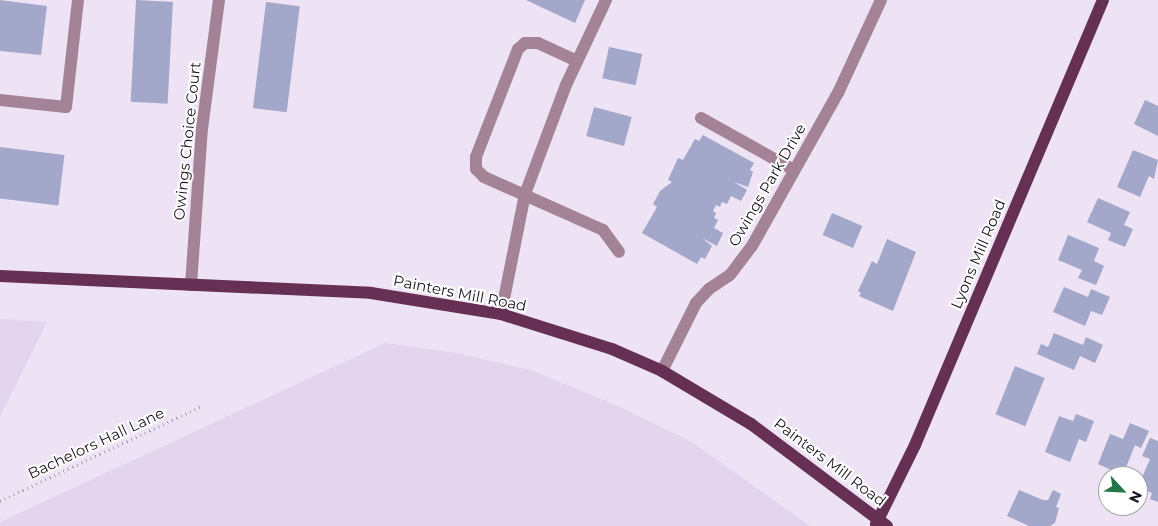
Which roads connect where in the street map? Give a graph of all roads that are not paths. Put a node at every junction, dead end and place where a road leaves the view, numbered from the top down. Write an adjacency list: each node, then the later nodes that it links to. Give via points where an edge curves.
1 (78, 0): 7 (street, via 66,107)
2 (219, 0): 13 (street, Owings Choice Court, via 202,129)
3 (606, 0): 6 (street)
4 (881, 0): 9 (street, Owings Park Drive, via 838,93)
5 (1103, 0): 16 (main road, Lyons Mill Road)
6 (577, 60): 10 (street); 10 (street, via 538,43 525,43 518,49 476,157 476,169 484,177)
7 (0, 100)
8 (701, 118): 9 (street)
9 (794, 170): 15 (street, Owings Park Drive, via 752,246 730,275 709,289 696,303)
10 (525, 194): 11 (street, via 602,230); 14 (street)
11 (619, 252)
12 (0, 276): 13 (main road, Painters Mill Road)
13 (191, 285): 14 (main road, Painters Mill Road, via 371,293)
14 (501, 314): 15 (main road, Painters Mill Road, via 612,349)
15 (662, 371): 16 (main road, Painters Mill Road, via 751,424)
16 (880, 523): 17 (main road, Lyons Mill Road)
17 (867, 526)

